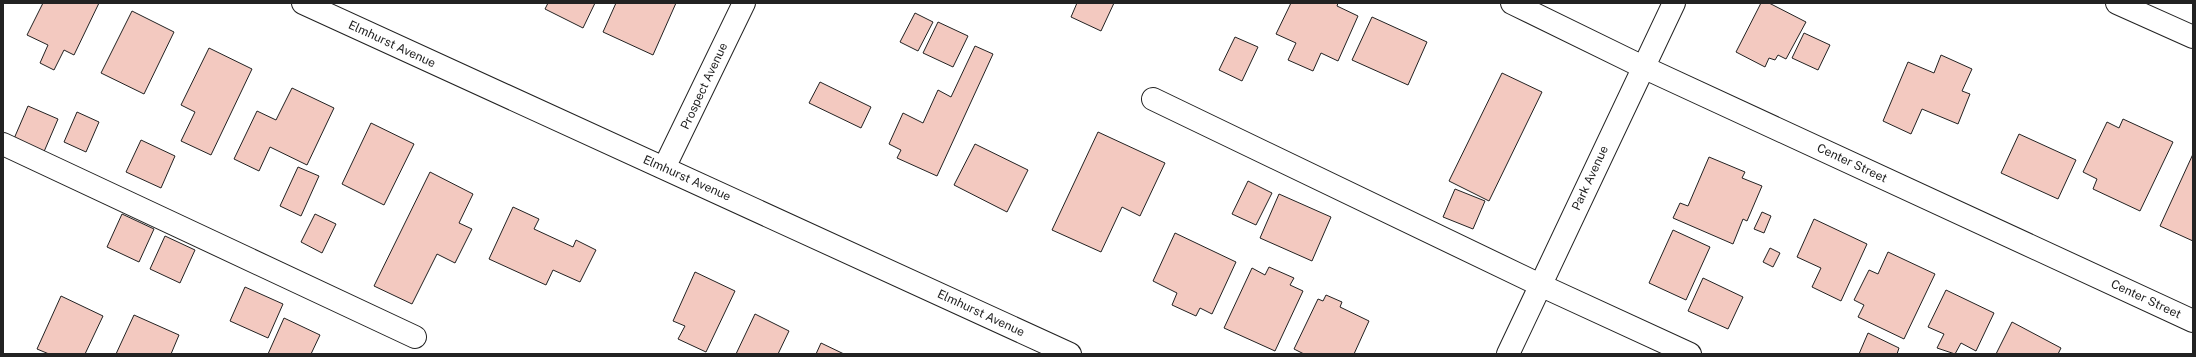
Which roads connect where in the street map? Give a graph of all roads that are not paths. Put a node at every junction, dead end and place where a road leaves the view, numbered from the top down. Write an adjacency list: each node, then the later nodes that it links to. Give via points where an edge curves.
1 (303, 3): 10 (street, Elmhurst Avenue)
2 (744, 3): 10 (street, Prospect Avenue)
3 (1512, 3): 7 (street, Center Street)
4 (1674, 3): 7 (street, Park Avenue)
5 (2117, 3): 6 (street)
6 (2193, 37)
7 (1643, 67): 11 (street, Park Avenue); 12 (street, Center Street)
8 (1153, 99): 11 (street)
9 (3, 144): 13 (street)
10 (664, 168): 14 (street, Elmhurst Avenue)
11 (1540, 285): 15 (street, Park Avenue); 16 (street)
12 (2193, 321)
13 (415, 337)
14 (1070, 354)
15 (1508, 354)
16 (1690, 354)

